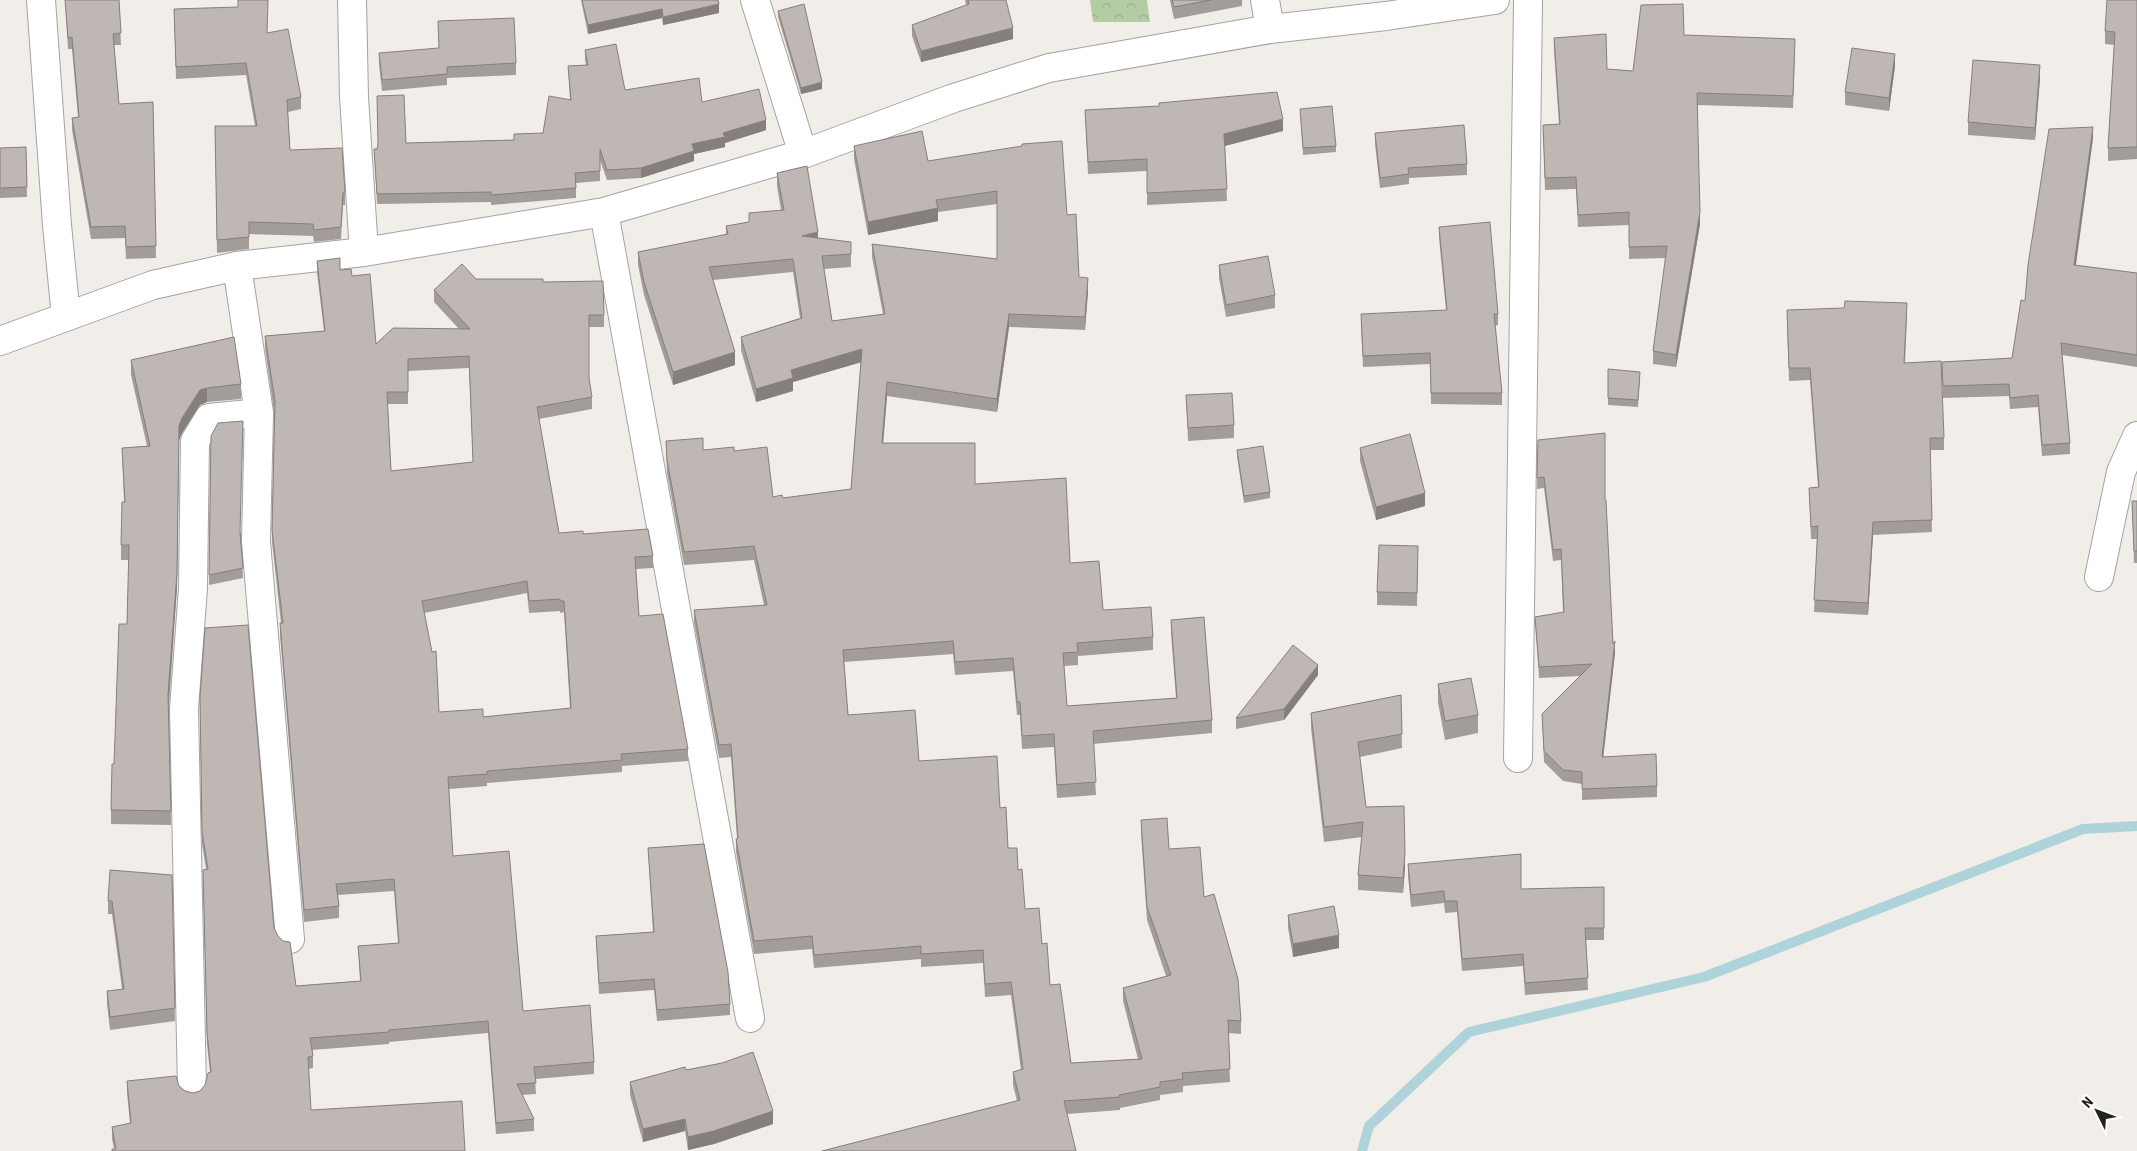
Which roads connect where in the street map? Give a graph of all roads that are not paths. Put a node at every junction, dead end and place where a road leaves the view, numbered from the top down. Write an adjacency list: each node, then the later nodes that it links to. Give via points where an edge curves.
1 (41, 0): 12 (street)
2 (352, 0): 10 (street, via 354,97)
3 (755, 0): 8 (street)
4 (1265, 0): 7 (street)
5 (1495, 0): 7 (street)
6 (1528, 0): 17 (street)
7 (1270, 29): 8 (street, via 1049,68 954,98)
8 (803, 154): 9 (street)
9 (604, 212): 10 (street); 19 (street)
10 (364, 252): 11 (street)
11 (237, 266): 12 (street, via 153,286); 14 (street)
12 (66, 317): 13 (street)
13 (0, 342)
14 (259, 414): 18 (street, via 256,542); 20 (street, via 209,418 195,441 193,588 184,709)
15 (2137, 436): 16 (street, via 2122,472)
16 (2099, 577)
17 (1518, 758)
18 (290, 939)
19 (750, 1018)
20 (192, 1089)

